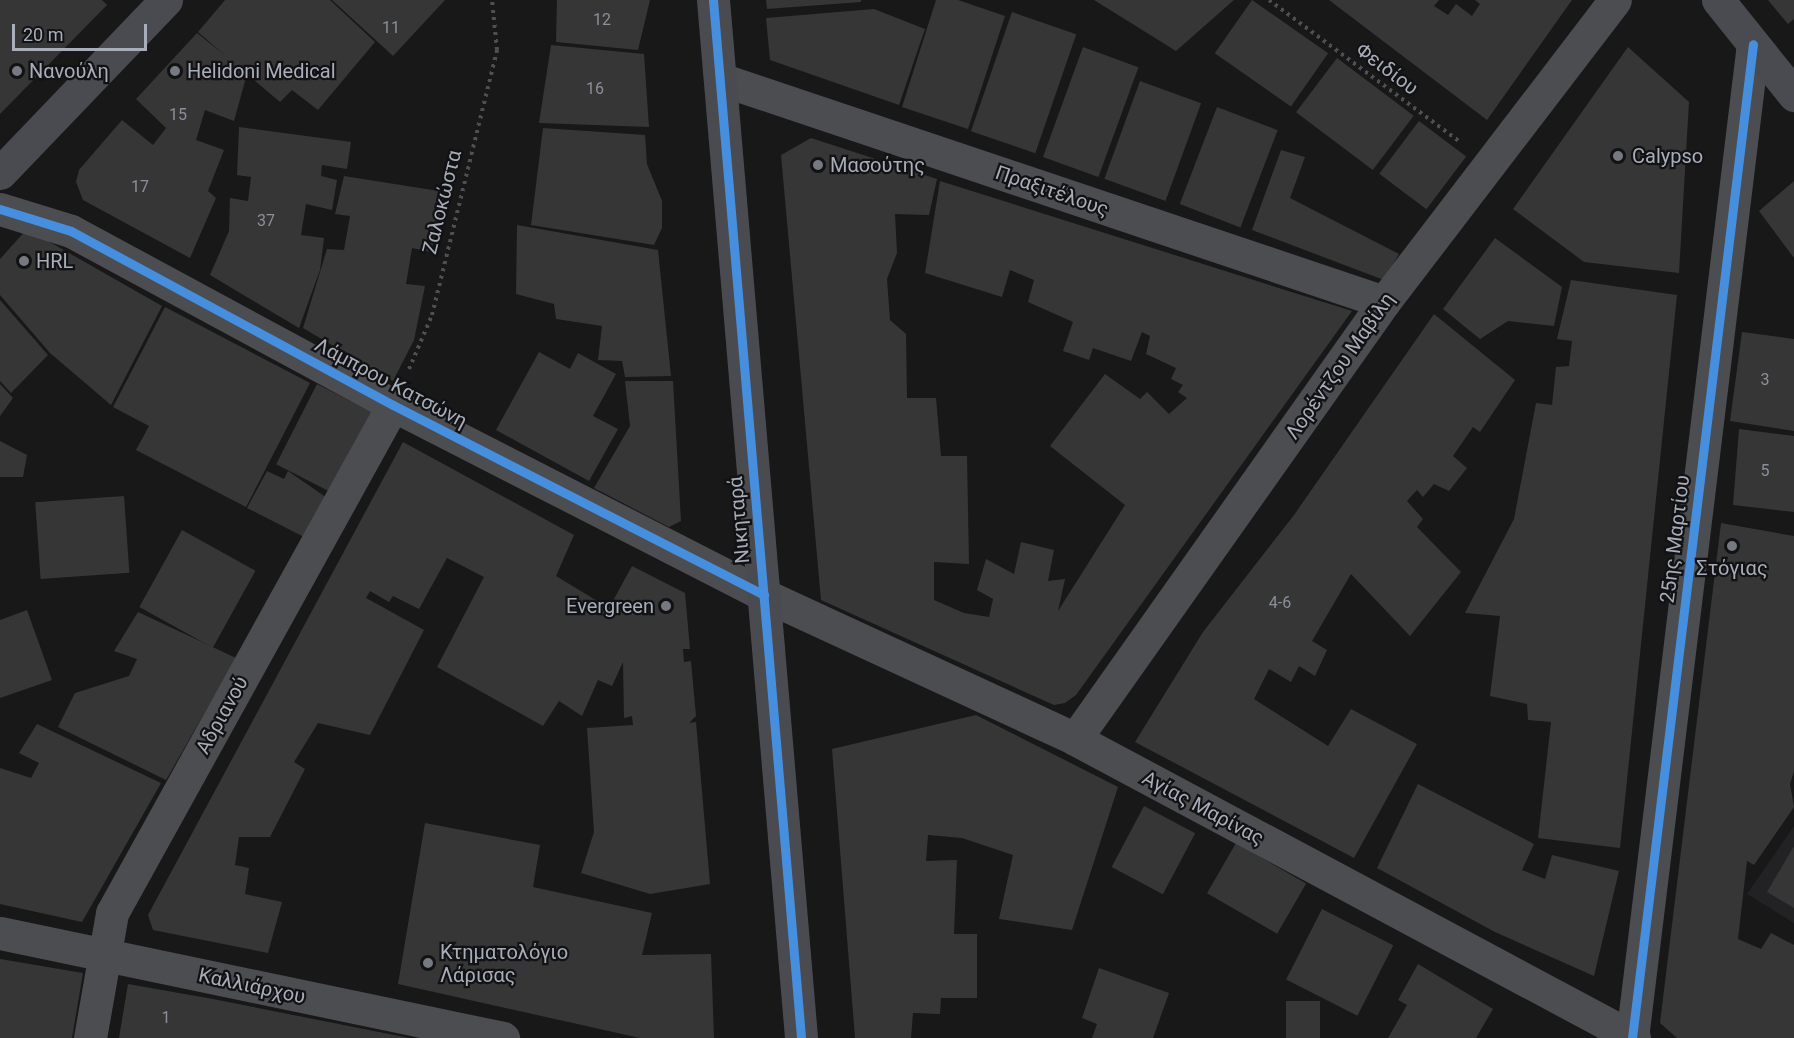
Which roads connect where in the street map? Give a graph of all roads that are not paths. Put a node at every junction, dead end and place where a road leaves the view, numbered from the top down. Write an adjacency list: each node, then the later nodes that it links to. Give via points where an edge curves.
1 (166, 0): 8 (street)
2 (713, 0): 6 (street, Νικηταρά)
3 (1615, 0): 10 (street, Λορέντζου Μαβίλη)
4 (1718, 0): 5 (street)
5 (1753, 44): 7 (street); 19 (street, 25ης Μαρτίου)
6 (720, 80): 10 (street, Πραξιτέλους); 12 (street, Νικηταρά)
7 (1794, 95)
8 (0, 173)
9 (0, 209): 11 (street, Λάμπρου Κατσώνη, via 71,231)
10 (1384, 302): 13 (street, Λορέντζου Μαβίλη)
11 (393, 405): 12 (street, Λάμπρου Κατσώνη); 15 (street, Αδριανού, via 112,913)
12 (764, 595): 13 (street, Αγίας Μαρίνας); 18 (street, Νικηταρά)
13 (1075, 739): 19 (street, Αγίας Μαρίνας)
14 (0, 933): 15 (street, Καλλιάρχου)
15 (103, 955): 16 (street, Αδριανού); 17 (street, Καλλιάρχου)
16 (90, 1038)
17 (503, 1038)
18 (801, 1038)
19 (1633, 1038)

